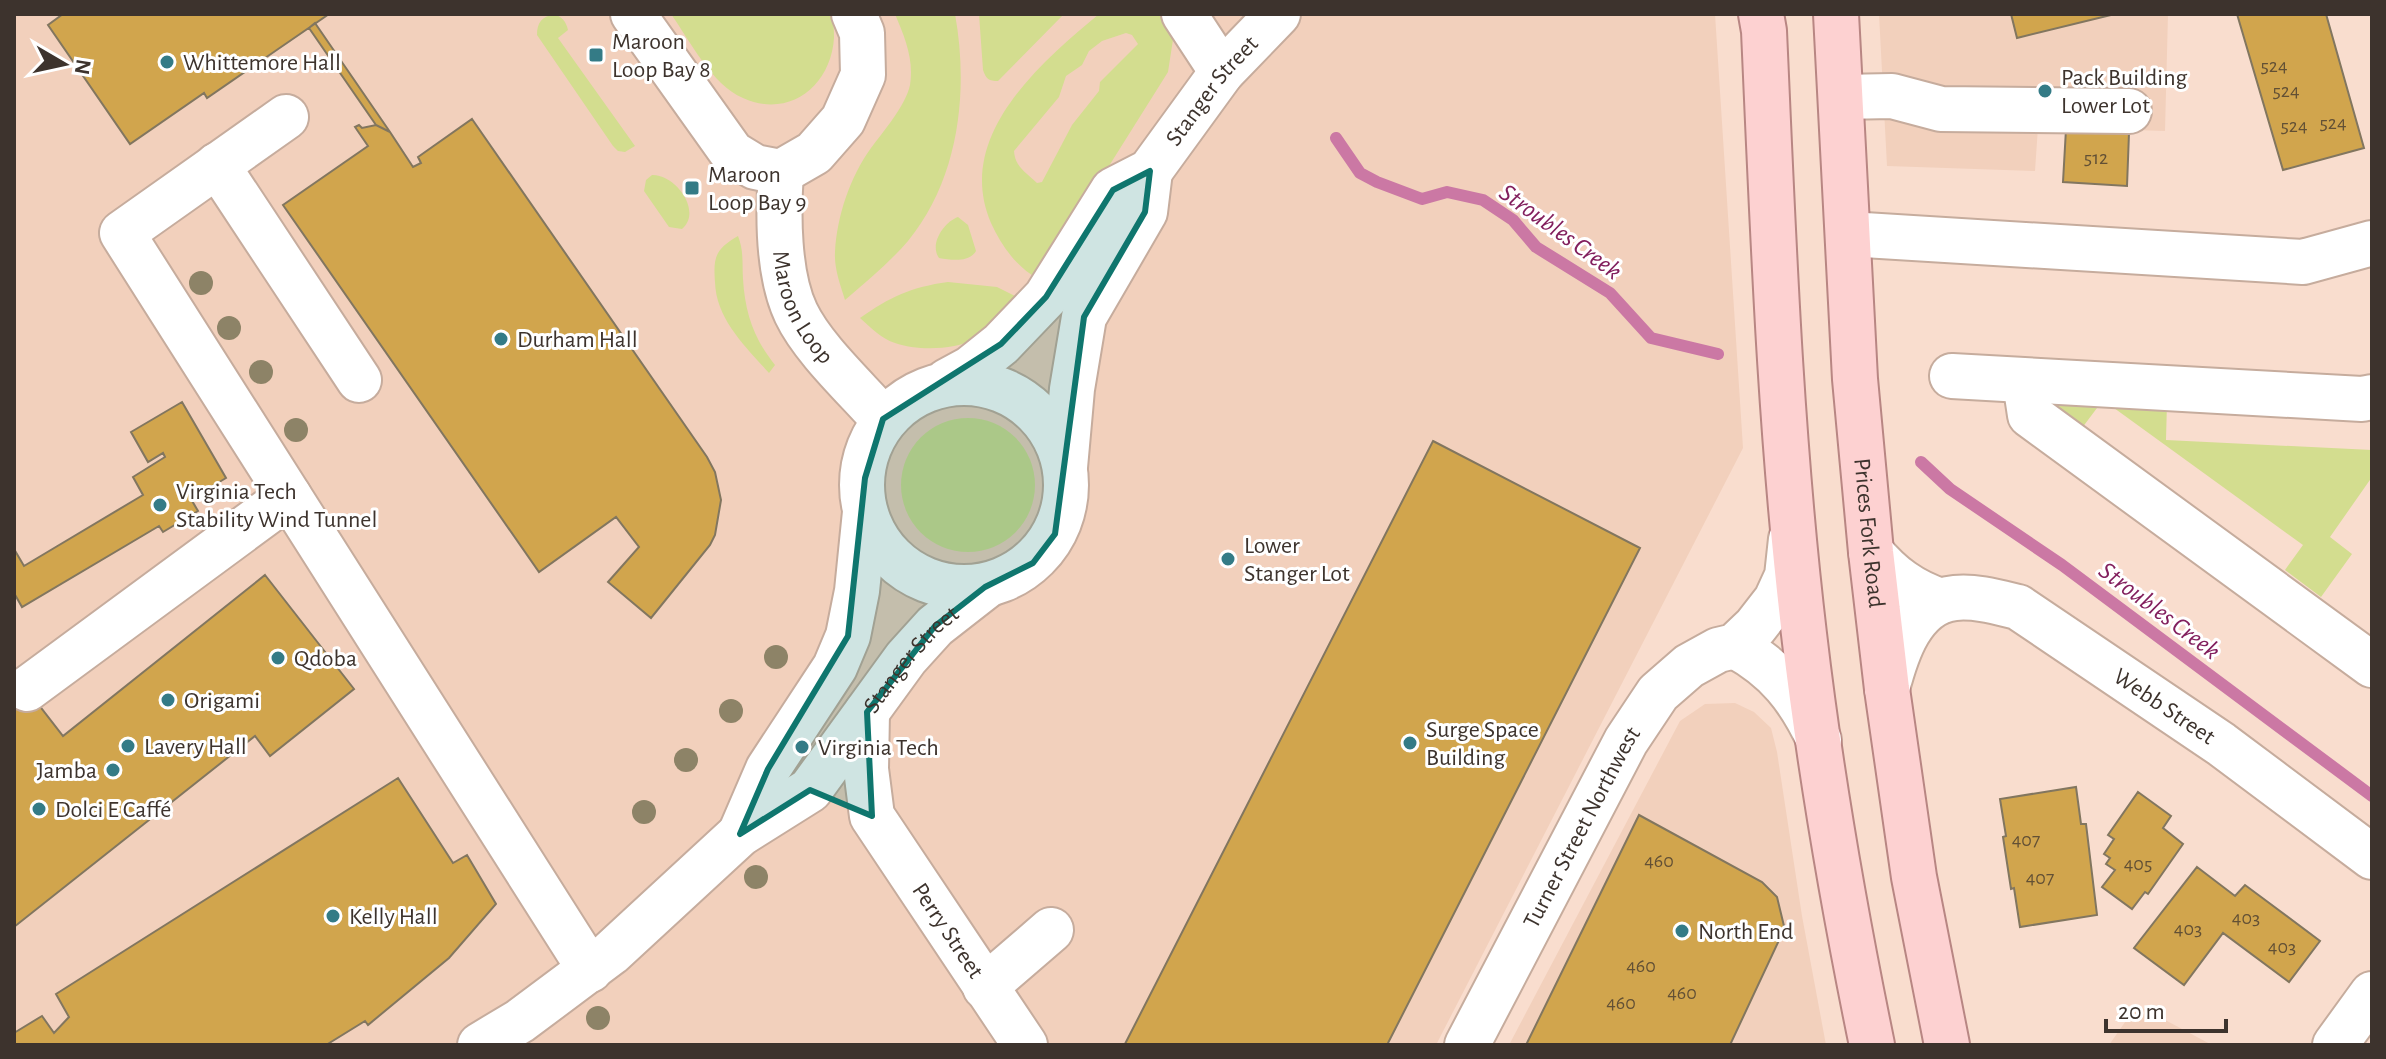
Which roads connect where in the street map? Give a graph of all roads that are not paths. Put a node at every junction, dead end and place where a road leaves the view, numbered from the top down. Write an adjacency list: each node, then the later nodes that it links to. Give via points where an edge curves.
1 (633, 14): 13 (street, via 732,153 755,167)
2 (854, 14): 13 (street, via 862,33 863,75 843,120 814,153)
3 (1184, 14): 7 (street)
4 (1278, 14): 7 (street, Stanger Street)
5 (1761, 14): 25 (main road)
6 (1836, 14): 8 (main road, Prices Fork Road)
7 (1222, 72): 12 (street, Stanger Street)
8 (1841, 97): 9 (street, via 1892,96 1941,109); 14 (main road, Prices Fork Road)
9 (2129, 111)
10 (286, 117): 11 (street)
11 (217, 165): 17 (street); 23 (street, via 122,233)
12 (1150, 171): 18 (street, Stanger Street, via 1113,190 1046,297 1001,344); 22 (street, Stanger Street, via 1145,212 1084,317)
13 (781, 172): 21 (street, Maroon Loop, via 778,212 786,283 796,314)
14 (1848, 234): 15 (street, via 2303,262); 26 (main road, Prices Fork Road)
15 (2372, 243)
16 (1952, 376): 19 (street)
17 (359, 380)
18 (947, 381): 21 (street, via 921,390); 22 (street, via 978,381 1012,395 1045,425)
19 (2029, 381): 20 (street); 30 (street, via 2030,415)
20 (2372, 397)
21 (883, 419): 24 (street, via 865,478)
22 (1064, 475): 27 (street, via 1055,534 1033,563 1012,578)
23 (289, 496): 31 (street); 40 (street)
24 (865, 512): 27 (street, via 880,545 911,572 955,588); 37 (street, Stanger Street, via 848,636 835,667 768,769)
25 (1791, 513): 29 (street, Turner Street Northwest, via 1787,576 1776,600); 34 (main road)
26 (1871, 552): 28 (street, Webb Street, via 1901,582); 32 (main road, Prices Fork Road)
27 (985, 587): 33 (street, Stanger Street, via 930,631)
28 (1941, 601): 32 (street, via 1908,631); 38 (street, Webb Street, via 1978,598 2018,607 2221,744)
29 (1735, 646): 34 (street, via 1788,687); 45 (street, Turner Street Northwest, via 1689,666 1658,693 1626,741)
30 (2372, 665)
31 (27, 689)
32 (1887, 689): 47 (main road, Prices Fork Road, via 1914,877)
33 (867, 712): 35 (street, Stanger Street); 36 (street, Perry Street)
34 (1819, 740): 46 (main road)
35 (810, 790): 36 (street); 37 (street, Stanger Street)
36 (872, 816): 41 (street, Perry Street)
37 (740, 834): 40 (street, Stanger Street)
38 (2372, 857)
39 (1051, 930): 41 (street)
40 (590, 970): 43 (street, Stanger Street)
41 (985, 987): 44 (street, Perry Street)
42 (2372, 994): 48 (street)
43 (480, 1045)
44 (1025, 1045)
45 (1467, 1045)
46 (1872, 1045)
47 (1947, 1045)
48 (2335, 1045)

